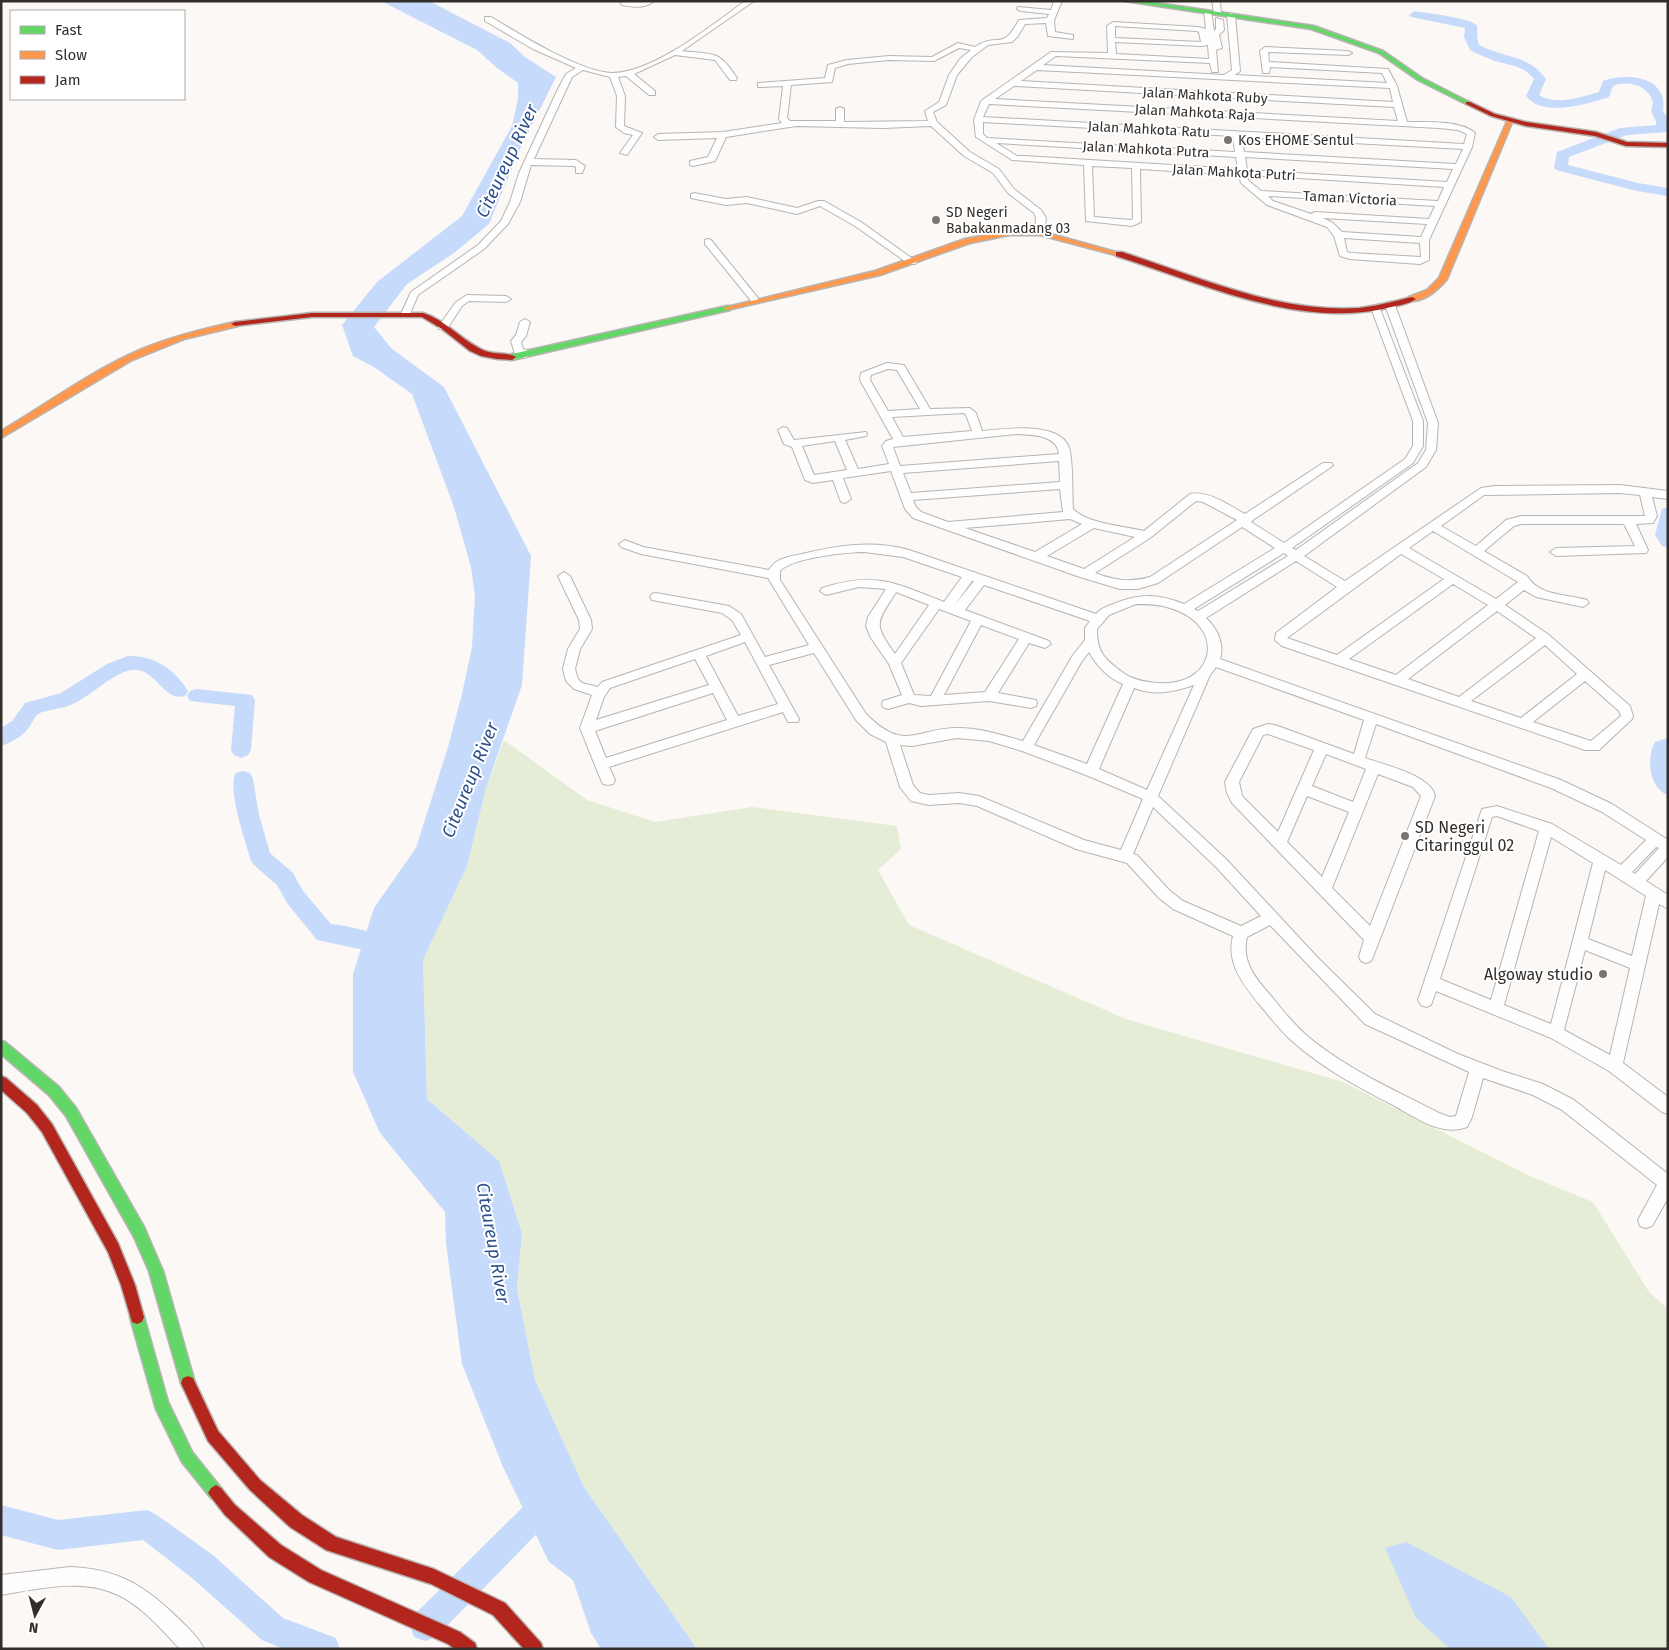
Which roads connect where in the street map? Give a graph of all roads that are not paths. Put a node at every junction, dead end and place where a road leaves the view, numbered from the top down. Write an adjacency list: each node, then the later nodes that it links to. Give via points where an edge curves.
1 (624, 1): 2 (street, via 626,4 647,4)
2 (650, 1)
3 (750, 1): 17 (street)
4 (1058, 1): 10 (street)
5 (1128, 1): 8 (street)
6 (1216, 1): 8 (street)
7 (1021, 9): 10 (street)
8 (1215, 15): 9 (street); 12 (street); 21 (street)
9 (1231, 15): 20 (street); 45 (street, via 1293,23 1359,42 1448,94)
10 (1051, 16): 13 (street, via 1052,35); 16 (street, via 1023,21 1011,39 1002,43 986,42)
11 (488, 19): 25 (street, via 546,53)
12 (1220, 30): 20 (street, via 1228,35 1231,53); 21 (street, via 1215,34 1218,52)
13 (1070, 37)
14 (1112, 40): 15 (street); 15 (street, via 1111,26 1115,24 1202,30 1205,43); 19 (street)
15 (1190, 44): 22 (street)
16 (976, 49): 33 (street, via 958,45 934,59 900,57 847,62 831,67 829,80); 47 (street, via 951,76 943,103 929,111)
17 (676, 53): 26 (street); 30 (street, via 717,58)
18 (1348, 54): 23 (street, via 1265,50)
19 (1112, 56): 22 (street); 24 (street, via 1058,53)
20 (1235, 57): 21 (street, via 1225,61); 29 (street, via 1236,71)
21 (1212, 58): 22 (street); 29 (street, via 1215,70)
22 (1192, 60): 28 (street)
23 (1265, 64): 31 (street); 35 (street, via 1382,70)
24 (1034, 66): 28 (street); 32 (street)
25 (582, 67): 27 (street); 60 (street, via 570,76 561,91)
26 (628, 73): 27 (street); 36 (street)
27 (613, 75): 58 (street, via 621,96 620,126 638,133)
28 (1193, 75): 29 (street)
29 (1226, 77): 31 (street); 37 (street)
30 (733, 78)
31 (1267, 79): 35 (street)
32 (1012, 83): 37 (street, Jalan Mahkota Ruby); 38 (street)
33 (787, 84): 34 (street); 48 (street, via 783,119)
34 (761, 85)
35 (1393, 86): 39 (street)
36 (652, 93)
37 (1227, 97): 39 (street, Jalan Mahkota Ruby); 42 (street)
38 (987, 101): 41 (street, Jalan Mahkota Raja); 44 (street, via 982,106)
39 (1398, 105): 49 (street)
40 (840, 110): 46 (street)
41 (1216, 114): 42 (street, Jalan Mahkota Raja); 50 (street)
42 (1230, 114): 43 (street, Jalan Mahkota Raja)
43 (1258, 116): 49 (street, Jalan Mahkota Raja); 53 (street)
44 (979, 119): 50 (street, Jalan Mahkota Ratu); 55 (street, via 978,133)
45 (1510, 120): 56 (street, via 1596,134 1641,146); 80 (street, via 1443,279 1424,296)
46 (840, 123): 47 (street); 48 (street)
47 (932, 123): 73 (street, via 967,154 996,171 1011,191 1038,212)
48 (790, 124): 52 (street)
49 (1403, 124): 57 (street, via 1465,129 1471,133)
50 (1218, 133): 51 (street, Jalan Mahkota Ratu)
51 (1237, 134): 53 (street, Jalan Mahkota Ratu); 59 (street)
52 (723, 135): 54 (street); 61 (street, via 712,159)
53 (1260, 135): 57 (street, Jalan Mahkota Ratu)
54 (658, 137)
55 (984, 140): 59 (street, Jalan Mahkota Putra); 62 (street, Jalan Mahkota Putri, via 1018,159)
56 (1668, 145)
57 (1468, 147): 64 (street, Taman Victoria)
58 (624, 153)
59 (1239, 154): 64 (street, Jalan Mahkota Putra); 66 (street)
60 (528, 162): 65 (street, via 576,164 581,166); 82 (street, via 511,210 500,230 414,294)
61 (693, 163)
62 (1088, 163): 63 (street, Jalan Mahkota Putri); 63 (street, via 1088,219 1123,223 1138,220)
63 (1136, 166): 66 (street, Jalan Mahkota Putri)
64 (1459, 167): 67 (street, Taman Victoria)
65 (579, 171)
66 (1241, 172): 67 (street, Jalan Mahkota Putri); 68 (street, Taman Victoria, via 1244,181)
67 (1451, 185): 70 (street, Taman Victoria)
68 (1257, 193): 70 (street, Taman Victoria); 71 (street, Taman Victoria, via 1270,203)
69 (694, 196): 77 (street, via 726,202 747,200 797,211 823,204)
70 (1442, 204): 72 (street, Taman Victoria)
71 (1306, 214): 72 (street); 74 (street, Taman Victoria, via 1324,222)
72 (1432, 222): 75 (street, Taman Victoria)
73 (1040, 234): 77 (street, via 990,236 955,245); 81 (street, via 1285,305 1337,310)
74 (1339, 235): 75 (street); 75 (street, Taman Victoria, via 1343,254 1380,258 1424,260 1427,255)
75 (1424, 240)
76 (708, 242): 79 (street)
77 (912, 262): 79 (street, via 877,273)
78 (506, 299): 84 (street, via 467,298)
79 (754, 300): 85 (street)
80 (1390, 306): 81 (street); 119 (street, via 1433,423 1431,450 1422,465)
81 (1376, 308): 115 (street, via 1418,421 1418,446 1409,461)
82 (402, 314): 84 (street, via 430,317); 88 (street, via 338,314 242,321 166,342 115,365)
83 (526, 322): 85 (street, via 516,341 519,352)
84 (442, 327): 85 (street, via 478,354 498,358)
85 (525, 355)
86 (926, 411): 87 (street); 87 (street, via 901,369 890,366 864,376); 92 (street, via 970,411)
87 (885, 414): 95 (street)
88 (33, 418): 89 (street); 93 (street)
89 (1, 427)
90 (782, 430): 96 (street, via 788,442)
91 (862, 434): 94 (street)
92 (978, 434): 95 (street); 97 (street, via 1040,433 1060,442)
93 (1, 435)
94 (840, 438): 96 (street); 100 (street)
95 (900, 441): 99 (street, via 887,446)
96 (796, 444): 101 (street, via 811,478)
97 (1065, 457): 99 (street); 102 (street)
98 (1327, 465): 108 (street)
99 (896, 468): 100 (street); 105 (street)
100 (854, 473): 101 (street)
101 (837, 476): 106 (street)
102 (1066, 485): 105 (street); 107 (street)
103 (1644, 492): 104 (street); 109 (street, via 1651,518); 112 (street, via 1620,489 1487,490 1476,494)
104 (1668, 495)
105 (907, 497): 111 (street, via 916,515)
106 (845, 499)
107 (1070, 514): 110 (street); 111 (street)
108 (1247, 520): 113 (street, via 1197,497); 115 (street); 121 (street, via 1146,584 1120,585)
109 (1629, 521): 117 (street, via 1521,520 1510,523); 118 (street, via 1642,550)
110 (1093, 523): 113 (street); 120 (street)
111 (944, 526): 120 (street)
112 (1433, 526): 116 (street); 117 (street)
113 (1146, 535): 121 (street)
114 (625, 544): 122 (street, via 641,550)
115 (1288, 545): 119 (street); 134 (street)
116 (1401, 549): 125 (street); 126 (street)
117 (1476, 552): 127 (street, via 1523,579)
118 (1556, 552)
119 (1301, 553): 126 (street); 135 (street)
120 (1036, 557): 121 (street)
121 (1084, 574)
122 (773, 575): 124 (street, via 784,562 852,547 905,553); 143 (street)
123 (564, 576): 155 (street, via 585,620 586,630 574,649 569,669 572,681)
124 (976, 577): 133 (street); 136 (street)
125 (1452, 579): 132 (street); 145 (street)
126 (1350, 584): 145 (street, via 1280,636 1286,643)
127 (1524, 584): 131 (street, via 1540,594); 132 (street)
128 (893, 588): 129 (street, via 864,582); 133 (street); 148 (street, via 872,626)
129 (826, 591)
130 (656, 597): 138 (street, via 725,609 737,617)
131 (1584, 603)
132 (1497, 605): 140 (street); 151 (street)
133 (947, 608): 137 (street); 148 (street)
134 (1185, 609): 135 (street); 136 (street, via 1169,602 1135,600 1119,603)
135 (1198, 617): 147 (street, via 1211,631 1217,646)
136 (1096, 619): 141 (street, via 1090,630)
137 (978, 620): 139 (street); 158 (street)
138 (747, 637): 144 (street); 146 (street)
139 (1026, 637): 142 (street); 156 (street)
140 (1545, 638): 149 (street); 159 (street)
141 (1090, 642): 152 (street, via 1096,658 1110,672); 170 (street)
142 (1045, 644)
143 (816, 648): 146 (street); 169 (street, via 864,721)
144 (698, 653): 153 (street); 155 (street, via 612,682)
145 (1340, 660): 151 (street)
146 (762, 662): 162 (street)
147 (1214, 662): 150 (street); 164 (street)
148 (895, 663): 157 (street)
149 (1585, 674): 167 (street); 167 (street, via 1628,716 1597,744 1585,745)
150 (1204, 676): 154 (street); 163 (street)
151 (1398, 680): 159 (street)
152 (1130, 683): 154 (street); 175 (street)
153 (717, 688): 166 (street); 168 (street)
154 (1168, 688): 163 (street)
155 (600, 692): 168 (street)
156 (989, 696): 158 (street); 160 (street)
157 (909, 698): 158 (street, via 922,701); 161 (street)
158 (936, 698)
159 (1460, 702): 167 (street)
160 (1031, 703)
161 (888, 704)
162 (786, 706): 165 (street); 166 (street)
163 (1189, 708): 178 (street)
164 (1371, 718): 172 (street); 181 (street, via 1569,789 1607,808)
165 (793, 719)
166 (735, 722): 173 (street)
167 (1522, 724)
168 (587, 728): 173 (street)
169 (892, 739): 170 (street, via 921,740 968,733); 184 (street, via 907,787 916,797 979,801 1081,844)
170 (1026, 747): 175 (street)
171 (1322, 747): 172 (street); 177 (street); 182 (street, via 1275,730 1263,730 1256,735 1232,782 1237,799)
172 (1358, 760): 174 (street)
173 (602, 764): 176 (street)
174 (1374, 767): 179 (street); 193 (street, via 1418,783 1428,796)
175 (1091, 771): 178 (street)
176 (608, 780)
177 (1304, 789): 179 (street); 182 (street)
178 (1151, 797): 184 (street); 191 (street, via 1221,863)
179 (1357, 809): 188 (street)
180 (1547, 828): 185 (street); 197 (street, via 1497,811 1487,813); 199 (street)
181 (1655, 839): 183 (street); 186 (street)
182 (1280, 843): 188 (street)
183 (1668, 847): 187 (street)
184 (1125, 856): 192 (street, via 1136,862 1178,905)
185 (1601, 860): 186 (street); 194 (street)
186 (1622, 873): 187 (street)
187 (1636, 882): 189 (street)
188 (1324, 890): 193 (street)
189 (1654, 894): 190 (street); 196 (street)
190 (1668, 903)
191 (1271, 918): 192 (street); 203 (street, via 1370,1019)
192 (1241, 933): 203 (street, via 1238,956 1247,978 1288,1028 1340,1066 1435,1119 1450,1124 1460,1122 1464,1117)
193 (1372, 938): 195 (street)
194 (1580, 942): 196 (street); 200 (street)
195 (1366, 957)
196 (1638, 965): 202 (street)
197 (1433, 983): 198 (street); 199 (street)
198 (1426, 1000)
199 (1496, 1008): 200 (street)
200 (1556, 1033): 202 (street)
201 (1, 1046): 211 (street, via 54,1091 71,1112 139,1232 156,1271 189,1388 213,1436 255,1485 296,1521 332,1544 434,1577 499,1609)
202 (1615, 1066): 205 (street)
203 (1477, 1070): 206 (street, via 1537,1089 1561,1101)
204 (1, 1082): 210 (street, via 32,1109 47,1128 113,1248 128,1285 161,1404 187,1457 230,1510 275,1551 315,1576 454,1638)
205 (1668, 1107)
206 (1667, 1184): 207 (street)
207 (1646, 1220)
208 (1, 1585): 209 (street, via 72,1577 98,1578 114,1583 136,1594)
209 (194, 1649)
210 (468, 1649)
211 (535, 1649)

